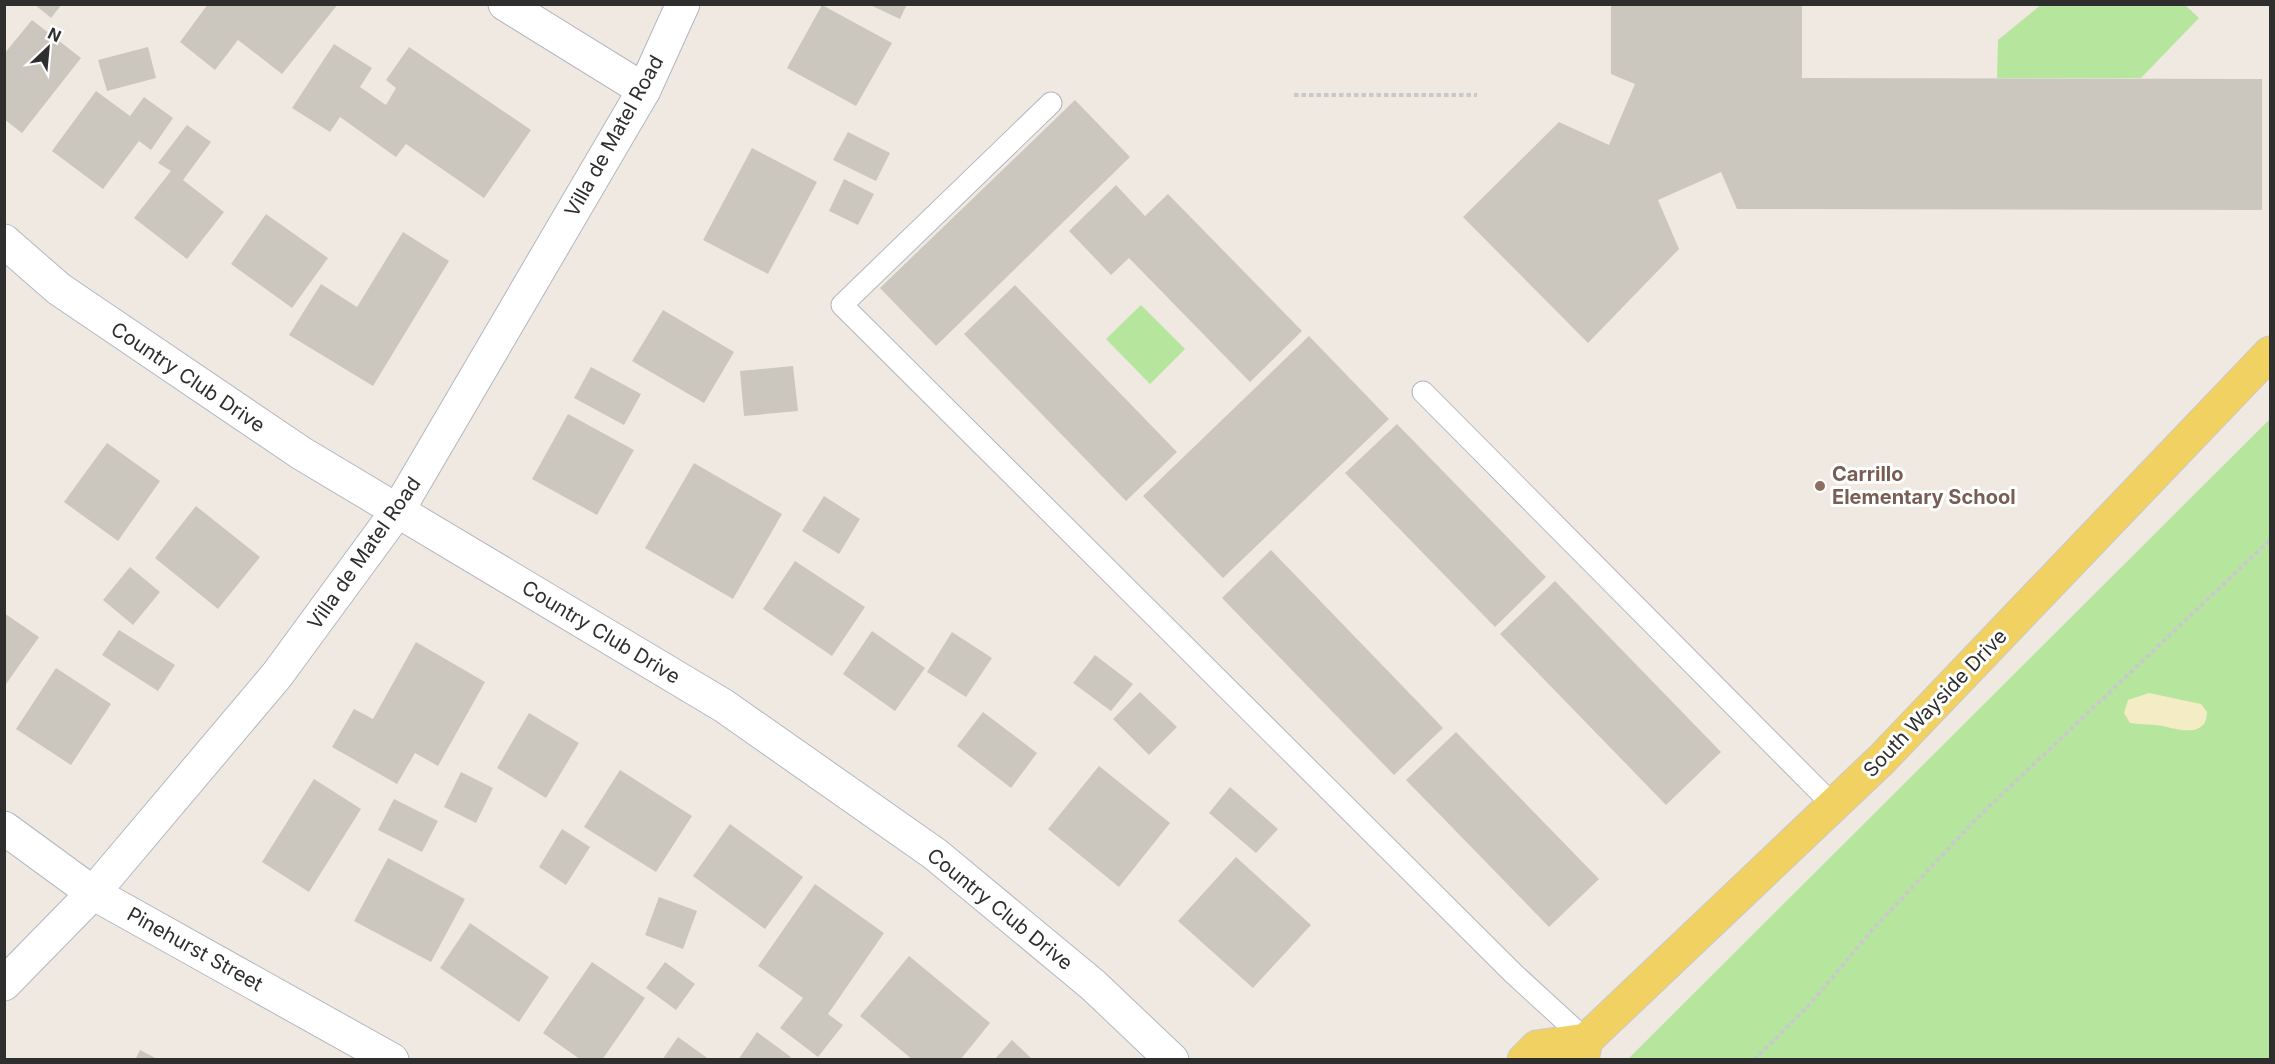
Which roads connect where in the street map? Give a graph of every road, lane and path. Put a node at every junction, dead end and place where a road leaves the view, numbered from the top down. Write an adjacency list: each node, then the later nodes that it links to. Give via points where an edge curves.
1 (505, 4): 3 (street)
2 (683, 4): 3 (street, Villa de Matel Road)
3 (644, 90): 10 (street, Villa de Matel Road)
4 (1294, 95): 5 (path)
5 (1477, 95)
6 (1051, 103): 16 (lane, via 842,305 1505,966)
7 (4, 241): 10 (street, Country Club Drive, via 59,289 301,453)
8 (2271, 353): 12 (main road, South Wayside Drive)
9 (1423, 392): 12 (lane)
10 (398, 510): 14 (street, Villa de Matel Road, via 277,675); 18 (street, Country Club Drive, via 724,706 935,854 1093,985)
11 (2271, 540): 20 (path, via 1977,818 1874,928 1809,1005)
12 (1834, 806): 16 (main road, South Wayside Drive)
13 (4, 828): 14 (street, Pinehurst Street)
14 (93, 893): 15 (street, Villa de Matel Road); 17 (street, Pinehurst Street)
15 (4, 984)
16 (1584, 1050): 19 (main road, via 1537,1047)
17 (392, 1059)
18 (1172, 1059)
19 (1524, 1059)
20 (1754, 1059)

